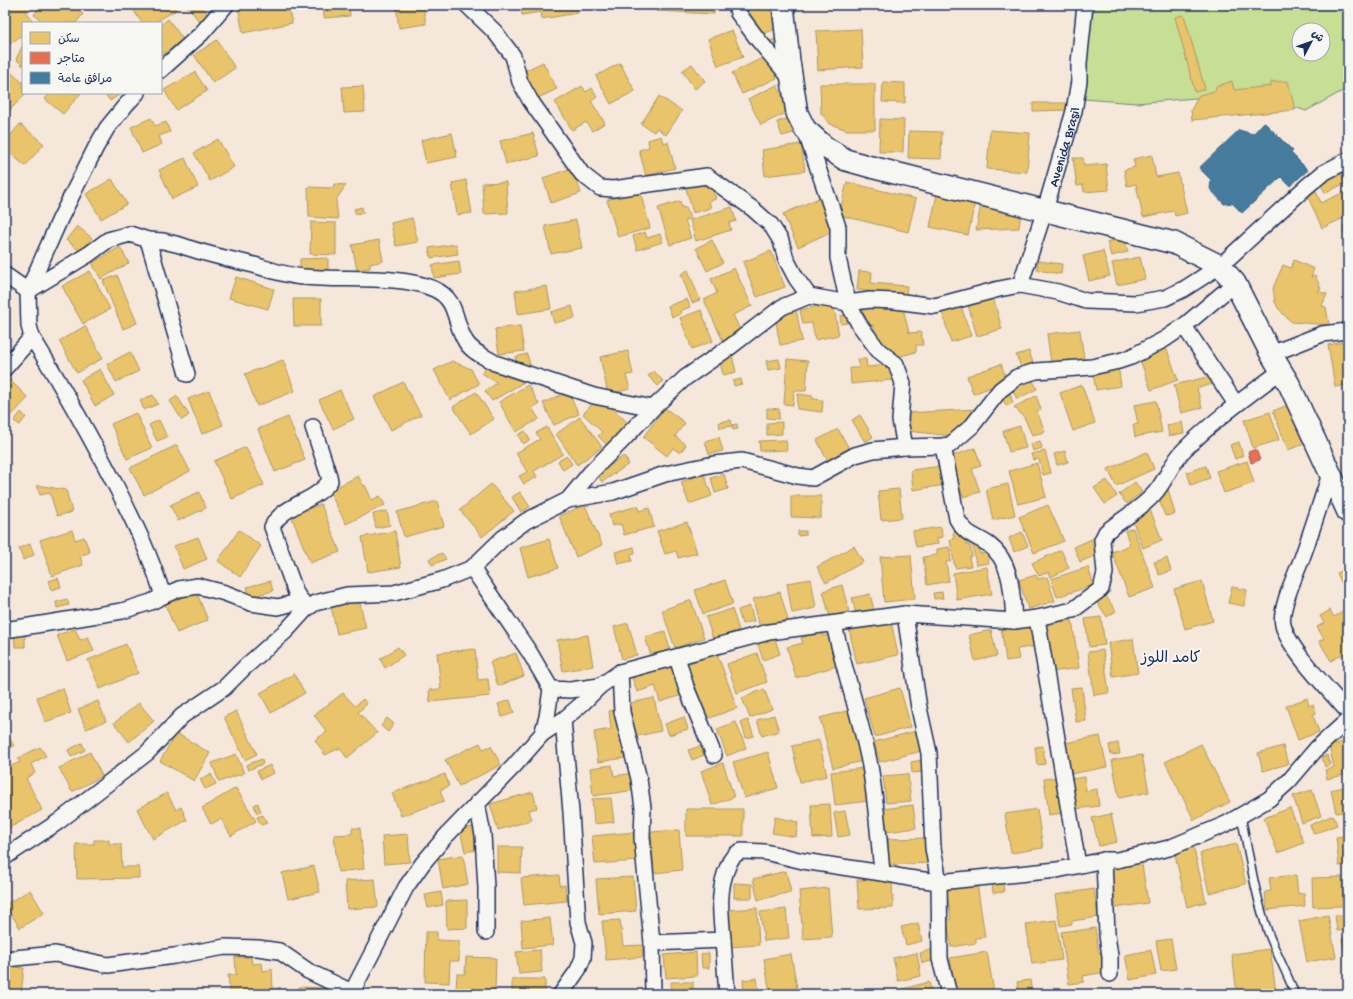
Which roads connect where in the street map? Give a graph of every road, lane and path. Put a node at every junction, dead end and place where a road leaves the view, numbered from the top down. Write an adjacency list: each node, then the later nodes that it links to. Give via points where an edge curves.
1 (226, 5): 6 (street, via 201,34)
2 (466, 5): 18 (street, via 495,32 513,56 520,82 530,100 582,174 600,188 613,189 707,176 771,225 781,240 786,259 796,278)
3 (736, 5): 7 (street, via 738,13)
4 (783, 5): 7 (main road)
5 (1085, 5): 11 (street, Avenida Brasil, via 1074,111)
6 (162, 69)
7 (791, 79): 9 (main road, via 797,113)
8 (136, 94): 17 (street, via 107,128 96,147)
9 (804, 129): 11 (main road, via 825,147 846,160); 19 (street, via 838,227 838,258)
10 (1348, 160): 13 (street, via 1323,173 1306,187)
11 (1045, 210): 13 (main road, via 1174,243); 16 (street, Avenida Brasil)
12 (148, 240): 17 (street, via 130,234 108,240); 25 (street); 27 (street, via 180,245 292,276 394,280 422,285 448,298 469,346 495,363 594,396)
13 (1220, 266): 15 (main road); 16 (street, via 1184,289 1164,298 1136,303 1086,301 1058,292)
14 (5, 275): 17 (street)
15 (1235, 283): 20 (street); 23 (main road)
16 (1020, 285): 19 (street, via 935,306 870,300)
17 (28, 291): 22 (street, via 28,326)
18 (809, 296): 19 (street); 27 (street, via 782,307 685,378)
19 (848, 304): 30 (street, via 878,350 896,364 903,383 900,420)
20 (1184, 326): 26 (street); 29 (street, via 1143,352 1119,361 1086,368 1036,371 1016,377 1000,390 972,426 950,445)
21 (1348, 331): 23 (street, via 1322,334)
22 (32, 337): 24 (street); 35 (street, via 110,473 155,570)
23 (1276, 362): 26 (street); 31 (main road, via 1290,384)
24 (5, 368)
25 (187, 374)
26 (1236, 404): 38 (street, via 1176,458 1153,496 1106,532 1102,540 1105,573 1101,589 1073,610)
27 (652, 408): 32 (street)
28 (313, 427): 36 (street, via 330,480 318,494 281,514 272,527 296,593)
29 (943, 446): 30 (street); 39 (street, via 957,519 962,529 988,544 1003,560 1011,582)
30 (905, 447): 32 (street, via 873,450 855,455 813,478 742,461 665,474 613,492)
31 (1330, 474): 33 (main road); 47 (street, via 1288,593 1282,618 1291,643)
32 (568, 500): 34 (street, via 526,521)
33 (1348, 512)
34 (472, 568): 36 (street, via 442,580 394,593 347,595); 45 (street, via 530,653)
35 (163, 596): 36 (street, via 179,589 198,586 251,603 278,607); 41 (street, via 122,611)
36 (304, 605): 52 (street, via 287,630 224,688 182,716 146,753 58,822)
37 (905, 614): 39 (street); 40 (street); 56 (street, via 918,708 929,753 933,848)
38 (1037, 618): 39 (street); 54 (street)
39 (1014, 621)
40 (834, 624): 42 (street, via 769,632); 55 (street, via 870,767)
41 (5, 630)
42 (677, 657): 43 (street); 49 (street, via 686,687)
43 (620, 672): 44 (street); 59 (street, via 622,712 640,779 642,837)
44 (600, 686): 45 (street, via 570,690); 46 (street)
45 (551, 689): 48 (street)
46 (563, 720): 48 (street); 63 (street, via 578,922 584,944 583,958 578,970)
47 (1347, 721): 51 (street, via 1317,748 1289,781 1269,799)
48 (542, 734): 50 (street)
49 (714, 755)
50 (477, 803): 57 (street, via 483,836); 62 (street, via 423,863 406,887)
51 (1241, 816): 53 (street, via 1169,848 1117,860); 67 (lane, via 1269,933)
52 (5, 857)
53 (1104, 860): 54 (street); 61 (street)
54 (1078, 865): 56 (street, via 1050,871)
55 (882, 873): 56 (street); 58 (street, via 803,861 764,852 739,852 730,860 723,878 720,900)
56 (939, 882): 66 (street, via 940,959)
57 (486, 932)
58 (723, 940): 59 (street); 65 (street)
59 (652, 943): 64 (street)
60 (5, 959): 62 (street, via 55,954 108,965 225,947 258,948 279,951 308,971)
61 (1110, 974)
62 (352, 993)
63 (561, 994)
64 (653, 994)
65 (727, 994)
66 (949, 994)
67 (1295, 994)

